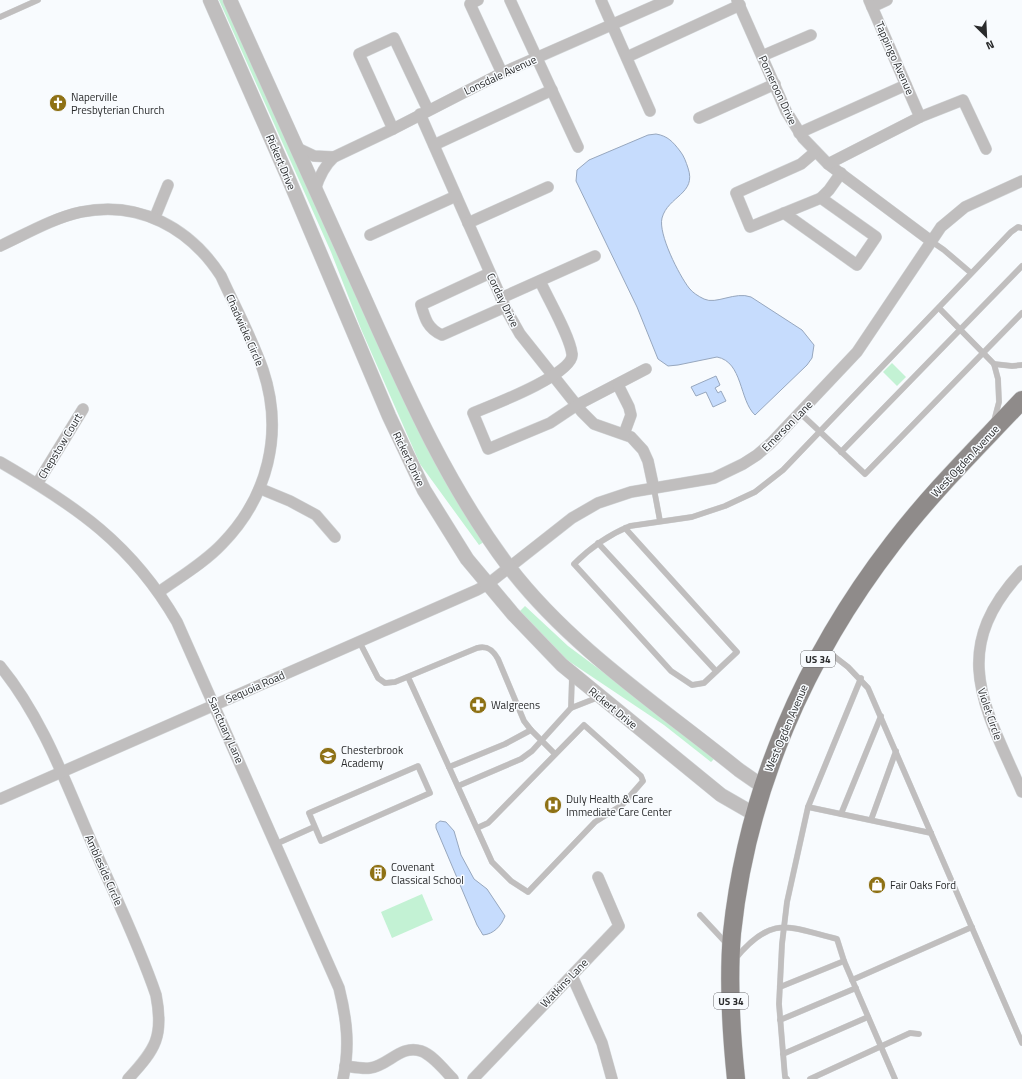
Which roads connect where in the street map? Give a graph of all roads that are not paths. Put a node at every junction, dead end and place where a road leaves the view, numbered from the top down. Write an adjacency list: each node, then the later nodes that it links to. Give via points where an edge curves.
1 (38, 0): 11 (lane)
2 (210, 0): 81 (street, Rickert Drive, via 406,454 445,525)
3 (230, 0): 29 (street, Rickert Drive)
4 (478, 0): 17 (street, via 470,4)
5 (510, 0): 16 (street)
6 (602, 0): 12 (street)
7 (668, 0): 12 (street, Lonsdale Avenue)
8 (886, 0): 10 (street)
9 (739, 3): 14 (street); 15 (street, Pomeroon Drive)
10 (870, 3): 19 (street, Tappingo Avenue)
11 (0, 17)
12 (612, 24): 14 (street); 16 (street, Lonsdale Avenue)
13 (811, 35): 15 (street)
14 (627, 56): 21 (street)
15 (762, 56): 18 (street, Pomeroon Drive)
16 (538, 57): 17 (street, Lonsdale Avenue); 20 (street)
17 (502, 73): 22 (street, Lonsdale Avenue)
18 (775, 84): 24 (street); 26 (street, Pomeroon Drive, via 786,111)
19 (906, 85): 23 (street, Tappingo Avenue); 26 (street)
20 (552, 90): 27 (street); 28 (street)
21 (650, 111)
22 (424, 112): 25 (street, Lonsdale Avenue); 25 (street, Corday Drive, via 394,38 358,54); 27 (street, Corday Drive)
23 (920, 117): 30 (street, via 963,100); 33 (street)
24 (699, 118)
25 (393, 129): 32 (street, Lonsdale Avenue)
26 (799, 132): 31 (street, Pomeroon Drive)
27 (434, 145): 39 (street, Corday Drive)
28 (578, 147)
29 (297, 148): 32 (street, Lonsdale Avenue, via 314,156); 38 (street, Rickert Drive)
30 (986, 149)
31 (815, 152): 33 (street, Pomeroon Drive); 41 (street, via 801,164 736,193 750,227)
32 (334, 156): 38 (street, Lonsdale Avenue, via 320,175)
33 (828, 164): 34 (street, Pomeroon Drive)
34 (841, 173): 40 (street); 46 (street, Pomeroon Drive)
35 (1022, 181): 46 (street, Emerson Lane, via 965,207 941,227)
36 (168, 186): 42 (street)
37 (548, 186): 43 (street)
38 (315, 190): 79 (street, Rickert Drive, via 436,451 471,511)
39 (456, 196): 43 (street, Corday Drive); 45 (street)
40 (821, 198): 41 (street); 41 (street, via 876,237 857,265)
41 (784, 213)
42 (155, 218): 47 (street, Chadwicke Circle, via 121,211 82,212 52,221); 73 (street, Chadwicke Circle, via 186,236 212,262 221,276 264,371 272,407 272,420 270,449)
43 (468, 223): 50 (street, Corday Drive)
44 (1022, 228): 51 (lane, via 1018,227 1011,232)
45 (370, 235)
46 (930, 241): 51 (lane); 66 (street, Emerson Lane, via 857,352)
47 (0, 246)
48 (595, 256): 52 (street)
49 (1022, 266): 56 (lane)
50 (490, 273): 53 (street, Corday Drive); 53 (street, via 421,304 426,322 434,332 442,335)
51 (971, 273): 54 (lane)
52 (540, 281): 53 (street); 61 (street, via 573,355 570,362)
53 (503, 303): 61 (street, Corday Drive, via 520,334)
54 (939, 308): 56 (lane); 67 (lane)
55 (1022, 313): 57 (lane)
56 (960, 329): 57 (lane); 70 (lane)
57 (983, 352): 58 (lane); 70 (lane, via 865,474)
58 (994, 364): 59 (lane); 69 (lane, via 998,379 999,402)
59 (1022, 365)
60 (646, 369): 62 (street)
61 (554, 376): 64 (street, Corday Drive); 64 (street, via 473,413 488,449 550,423)
62 (618, 385): 64 (street); 68 (street, via 631,415)
63 (1022, 400): 69 (main road, West Ogden Avenue / US 34)
64 (577, 405): 68 (street, Corday Drive, via 594,424)
65 (83, 409): 72 (street, Chepstow Court)
66 (800, 413): 67 (lane); 74 (street, Emerson Lane, via 771,443 743,464 714,478)
67 (820, 432): 70 (lane); 75 (lane, via 783,470 755,492 692,517)
68 (624, 434): 74 (street, Corday Drive, via 631,437 643,450)
69 (990, 434): 84 (main road, West Ogden Avenue / US 34, via 919,510 893,543 862,585)
70 (841, 452)
71 (0, 462): 72 (street, Sanctuary Lane)
72 (37, 484): 82 (street, Sanctuary Lane, via 104,531)
73 (261, 489): 77 (street, via 290,501 316,516); 82 (street, Chadwicke Circle, via 246,515 221,545)
74 (654, 489): 75 (lane); 79 (street, Emerson Lane, via 618,495 581,512)
75 (660, 521): 76 (lane)
76 (625, 528): 78 (lane); 86 (lane, via 737,652)
77 (335, 537)
78 (598, 543): 86 (lane); 86 (lane, via 574,564 671,671 692,685 704,683)
79 (510, 568): 81 (street, Emerson Lane); 101 (street, Rickert Drive, via 548,610 603,662)
80 (1022, 571): 102 (street, Violet Circle, via 1001,596 990,615 981,642 978,668 985,706)
81 (488, 584): 83 (street, Sequoia Road); 87 (street, Rickert Drive, via 522,624)
82 (159, 592): 91 (street, Sanctuary Lane, via 188,643)
83 (359, 641): 88 (lane, via 378,678 386,683); 91 (street, Sequoia Road)
84 (824, 648): 89 (lane); 101 (main road, West Ogden Avenue / US 34, via 792,713)
85 (0, 666): 99 (street, Ambleside Circle, via 33,712)
86 (716, 671)
87 (572, 674): 90 (street, Rickert Drive); 92 (lane)
88 (408, 677): 94 (lane, via 477,648 489,648 498,659 524,720); 98 (lane)
89 (860, 678): 93 (lane, via 868,688); 104 (lane)
90 (599, 697): 92 (lane); 105 (street, Rickert Drive, via 721,795)
91 (215, 704): 99 (street, Sequoia Road); 111 (street, Sanctuary Lane)
92 (571, 708): 95 (lane)
93 (881, 716): 96 (lane); 106 (lane)
94 (531, 730): 95 (lane); 98 (lane, via 505,744)
95 (541, 741): 97 (lane); 100 (lane, via 521,760)
96 (896, 751): 107 (lane); 110 (lane)
97 (555, 754): 109 (lane, via 495,816); 109 (lane, via 584,725 641,776 643,781 622,805 595,822 528,892 511,881 492,862)
98 (449, 767): 100 (lane)
99 (61, 772): 103 (street, Sequoia Road); 129 (street, Ambleside Circle, via 156,995 160,1017 156,1041 143,1063)
100 (458, 786): 109 (lane)
101 (762, 786): 105 (main road, West Ogden Avenue / US 34)
102 (1022, 792)
103 (0, 799)
104 (808, 807): 106 (lane); 114 (lane)
105 (754, 814): 116 (main road, West Ogden Avenue / US 34, via 736,900)
106 (842, 814): 107 (lane)
107 (871, 820): 110 (lane)
108 (314, 827): 108 (lane, via 321,841 430,793 418,766 308,813); 111 (lane)
109 (477, 828)
110 (931, 834): 115 (lane)
111 (276, 844): 128 (street, Sanctuary Lane, via 339,988 347,1028)
112 (598, 877): 118 (street, Watkins Lane, via 619,926)
113 (700, 915): 116 (lane)
114 (784, 926): 116 (lane, via 769,929); 117 (lane, via 837,939); 120 (lane)
115 (972, 927): 119 (lane); 125 (lane)
116 (731, 956): 134 (main road, West Ogden Avenue / US 34, via 732,1039)
117 (844, 961): 119 (lane); 120 (lane)
118 (572, 976): 132 (street, Watkins Lane); 133 (street, via 602,1043)
119 (852, 980): 121 (lane)
120 (780, 987): 123 (lane)
121 (856, 988): 122 (lane); 123 (lane)
122 (868, 1017): 126 (lane); 127 (lane)
123 (780, 1020): 127 (lane)
124 (919, 1034): 126 (lane, via 910,1033)
125 (1022, 1043)
126 (881, 1047): 136 (lane); 137 (lane)
127 (783, 1054): 135 (lane)
128 (345, 1066): 130 (street, Sanctuary Lane); 131 (street, via 369,1069 404,1051 413,1050 428,1055)
129 (128, 1079)
130 (343, 1079)
131 (453, 1079)
132 (472, 1079)
133 (612, 1079)
134 (736, 1079)
135 (787, 1079)
136 (810, 1079)
137 (895, 1079)

